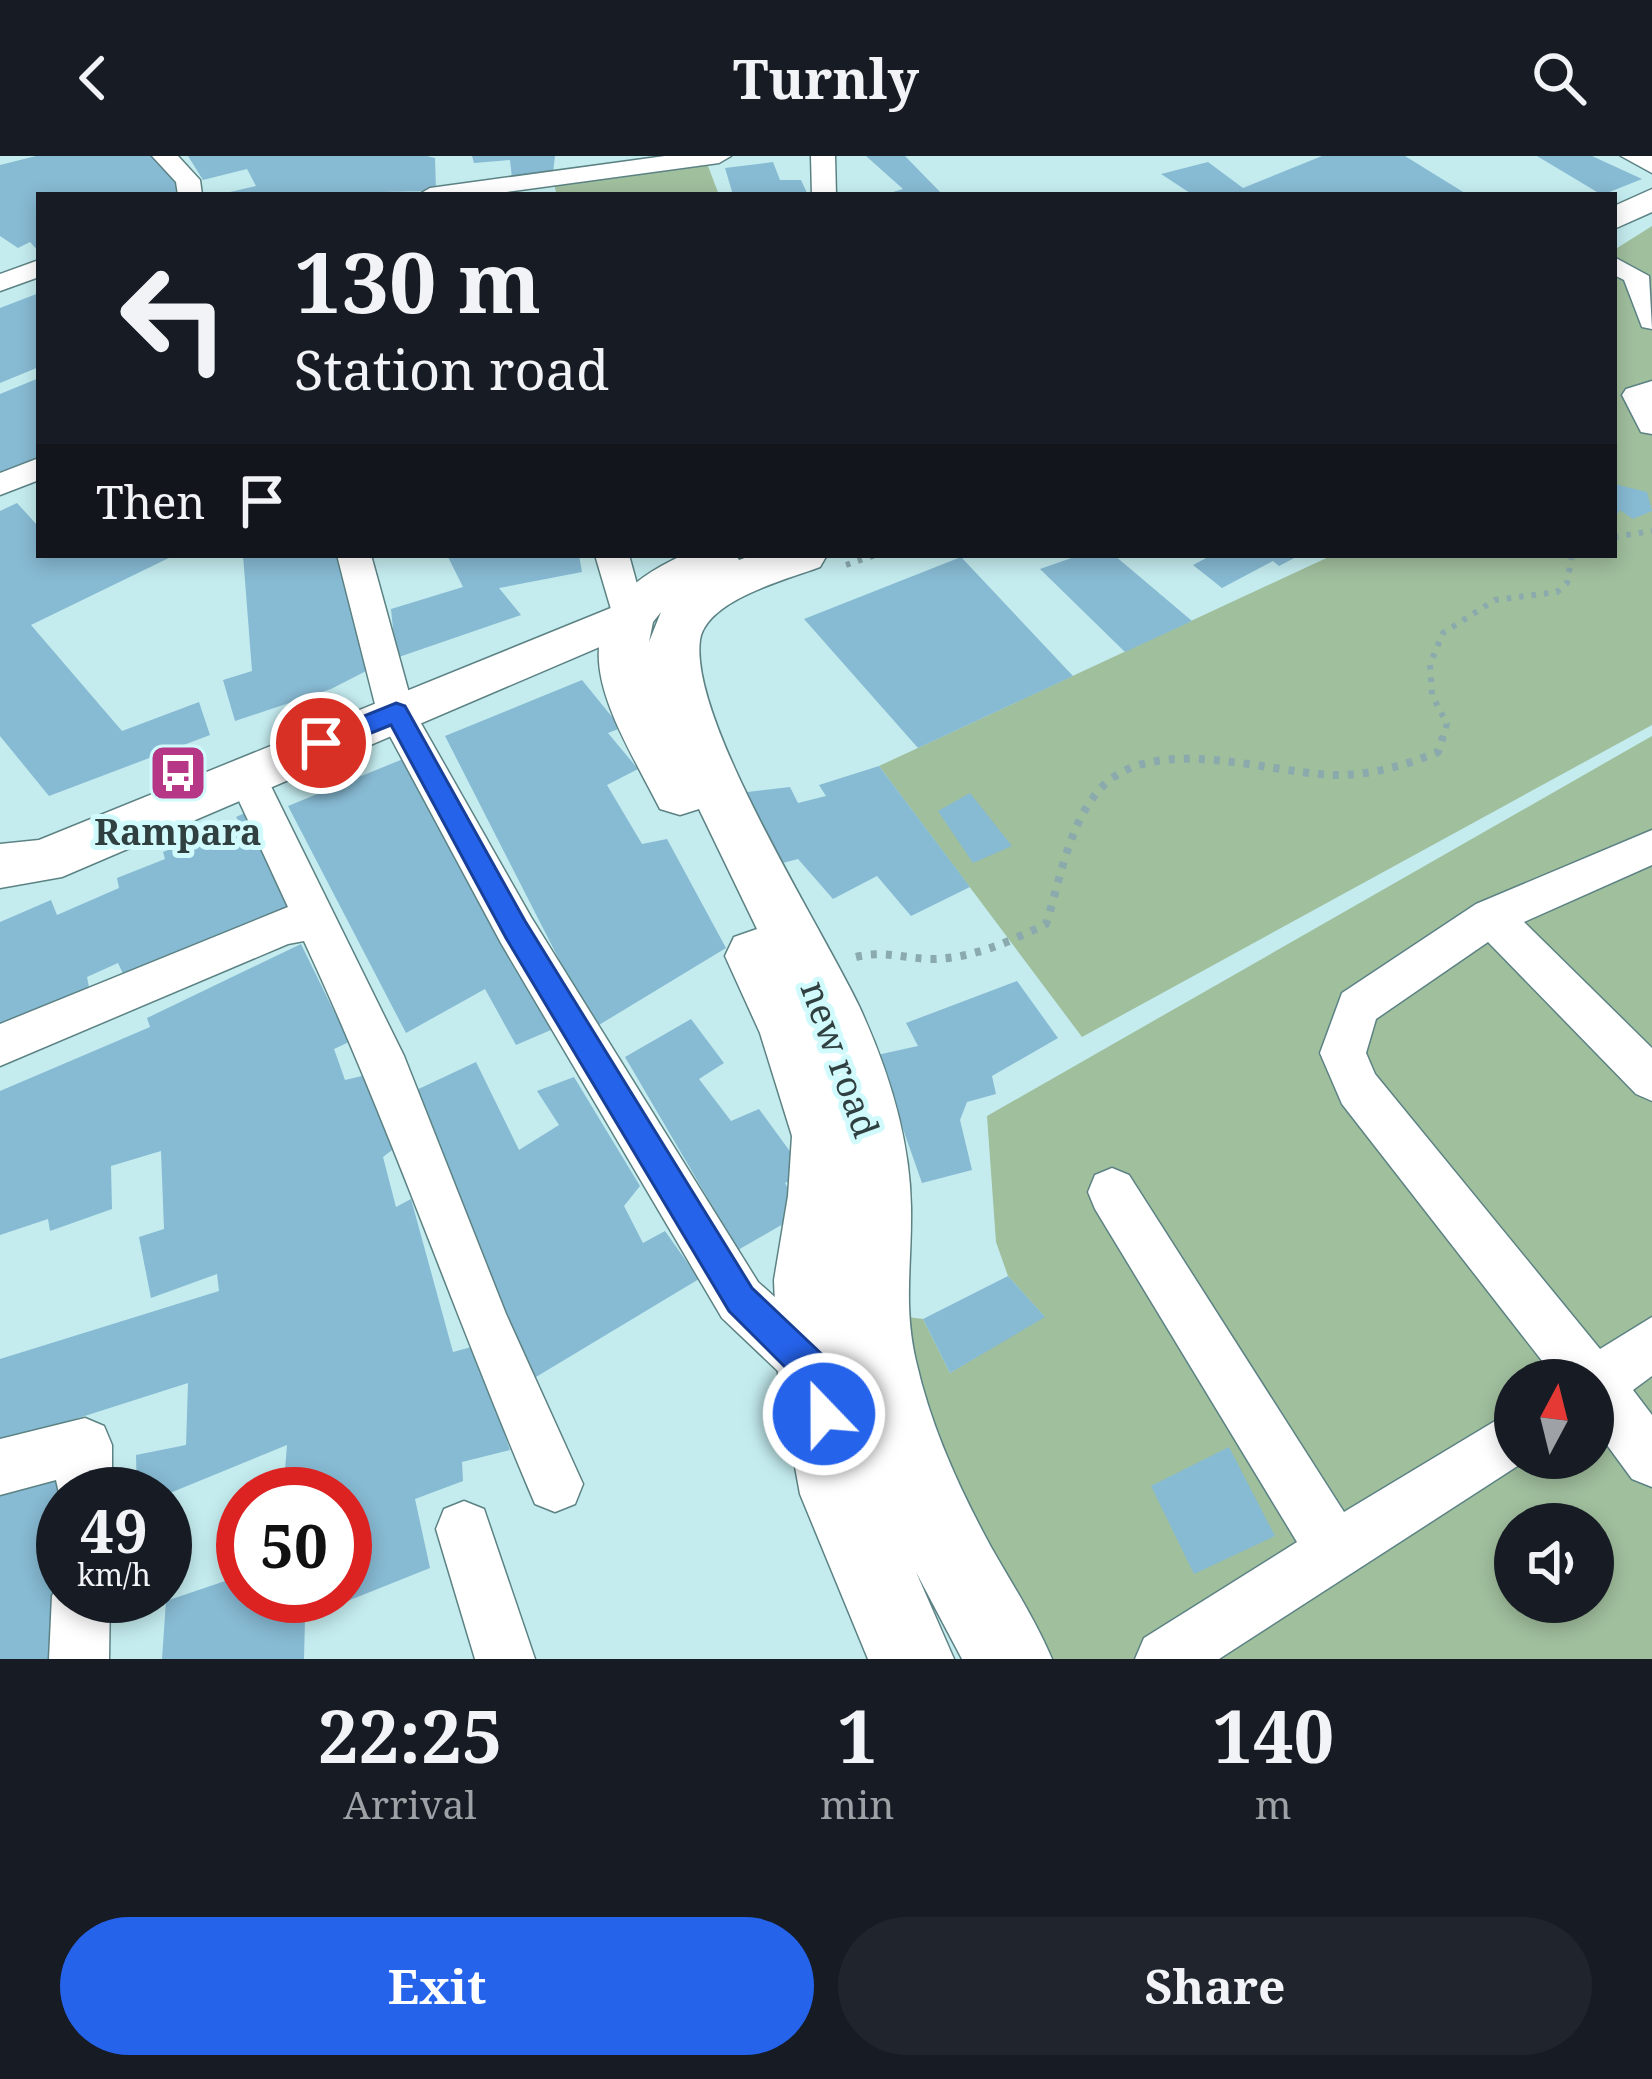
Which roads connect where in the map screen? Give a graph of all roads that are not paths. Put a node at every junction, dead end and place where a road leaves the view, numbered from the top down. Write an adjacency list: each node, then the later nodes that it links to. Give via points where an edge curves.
1 (164, 156): 7 (street)
2 (719, 156): 5 (street)
3 (823, 156): 9 (street)
4 (1634, 156): 6 (street)
5 (647, 160): 8 (street)
6 (1652, 166)
7 (190, 192)
8 (449, 192)
9 (824, 192)
10 (1652, 199): 11 (street)
11 (1617, 217)
12 (1617, 266): 15 (street, via 1636,275)
13 (36, 269): 14 (street)
14 (0, 283)
15 (1652, 321)
16 (1652, 390): 17 (street, via 1637,395)
17 (1652, 425)
18 (36, 469): 19 (street)
19 (0, 485)
20 (355, 558): 23 (street)
21 (820, 562): 22 (main road)
22 (664, 583): 23 (street); 35 (main road, new road, via 676,680 705,758 837,1029 874,1151 869,1312); 35 (main road, new road, via 620,647 792,1032 826,1136 810,1280)
23 (396, 712): 24 (street); 35 (street, via 516,930 740,1300)
24 (246, 775): 26 (street, via 43,861); 28 (street)
25 (1652, 847): 27 (street)
26 (0, 866)
27 (1491, 917): 30 (street); 33 (street, via 1358,1007 1342,1053 1358,1089)
28 (318, 926): 29 (street, via 284,926); 41 (street, via 388,1072)
29 (0, 1045)
30 (1652, 1079)
31 (1112, 1192): 43 (street)
32 (1652, 1343): 34 (street)
33 (1573, 1359)
34 (1614, 1369)
35 (848, 1370): 47 (main road, new road, via 840,1495); 48 (main road, new road, via 892,1426 944,1549)
36 (1614, 1411): 38 (street)
37 (1494, 1449): 43 (street)
38 (1652, 1459)
39 (0, 1467): 40 (street, via 85,1444)
40 (85, 1467)
41 (555, 1484)
42 (464, 1529): 46 (street)
43 (1335, 1551): 49 (street)
44 (80, 1623): 45 (street)
45 (79, 1659)
46 (506, 1659)
47 (910, 1659)
48 (1009, 1659)
49 (1165, 1659)

